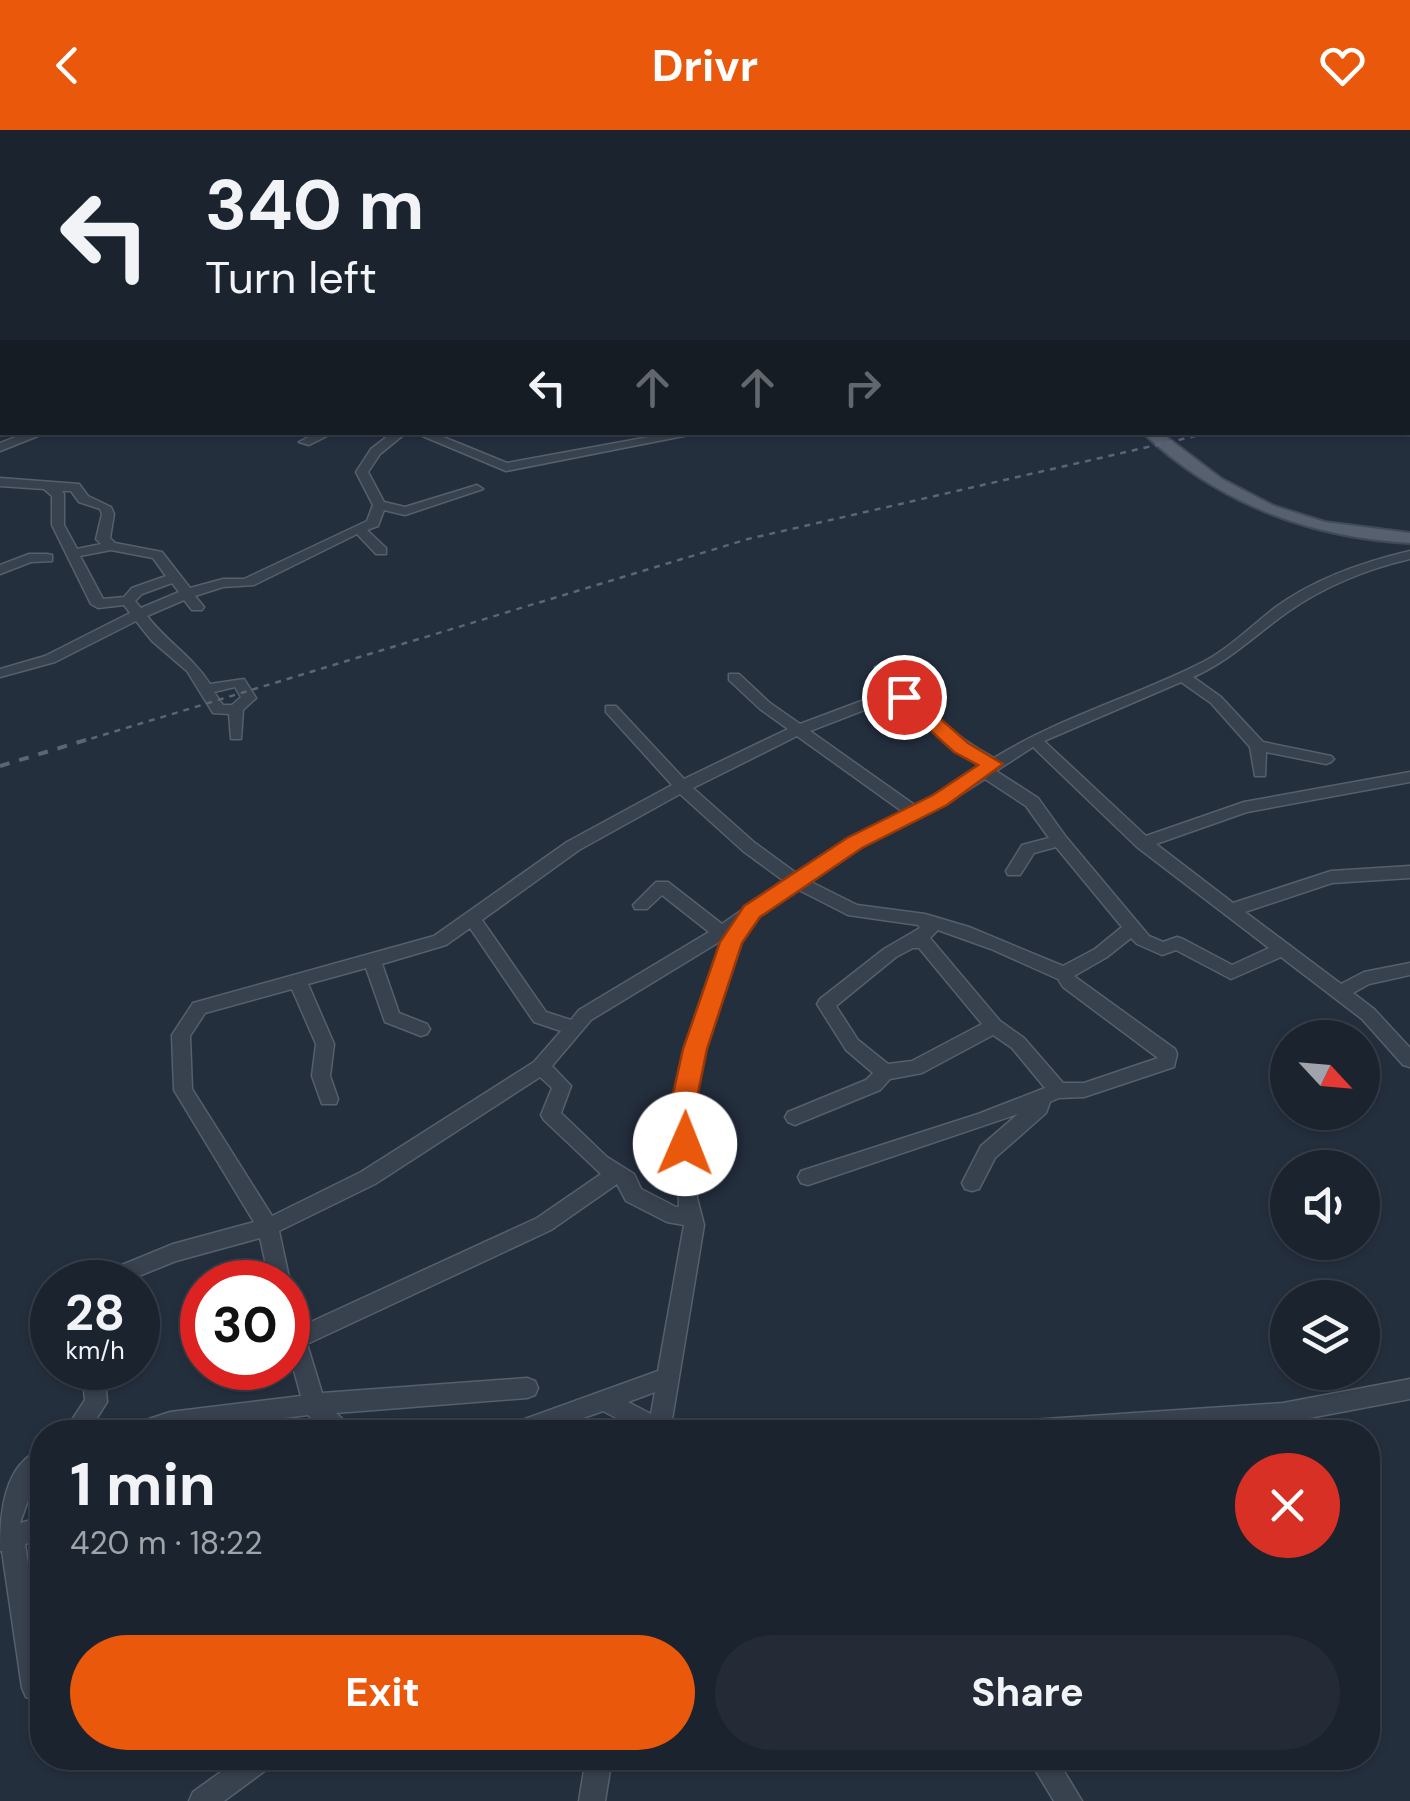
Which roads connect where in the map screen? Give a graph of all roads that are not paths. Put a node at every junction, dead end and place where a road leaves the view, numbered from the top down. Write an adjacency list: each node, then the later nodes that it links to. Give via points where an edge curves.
1 (34, 435): 8 (street)
2 (322, 435): 7 (street)
3 (397, 435): 12 (street, via 362,472)
4 (427, 435): 5 (street, via 506,467)
5 (685, 435)
6 (1153, 435): 15 (main road, via 1190,465 1278,515 1345,533)
7 (305, 442)
8 (0, 448)
9 (0, 482): 10 (street, via 32,480)
10 (50, 488): 16 (street, via 75,487 83,499 105,506 103,538); 18 (street, via 58,494 58,525)
11 (477, 488): 13 (street)
12 (380, 504): 13 (street); 14 (street)
13 (406, 511): 14 (street)
14 (366, 526): 17 (street); 23 (street, via 244,584 225,582)
15 (1410, 538)
16 (110, 546): 18 (street); 22 (street, via 157,554)
17 (382, 551)
18 (71, 554): 24 (street, via 98,604)
19 (1410, 555): 27 (street, via 1310,593 1235,650)
20 (47, 558): 21 (street)
21 (0, 570)
22 (176, 577): 23 (street); 24 (street, via 137,591)
23 (192, 600): 24 (street)
24 (132, 608): 26 (street, via 41,667); 29 (street)
25 (882, 667): 30 (street)
26 (0, 673)
27 (1182, 676): 35 (street); 36 (street, via 1216,700)
28 (734, 677): 33 (street)
29 (208, 689): 31 (street, via 218,710); 31 (street, via 239,682 250,698)
30 (904, 697): 33 (street); 38 (street)
31 (236, 709): 34 (street)
32 (611, 709): 41 (street)
33 (798, 730): 41 (street); 42 (street)
34 (236, 736)
35 (1034, 740): 38 (street); 44 (street)
36 (1258, 746): 37 (street); 39 (street)
37 (1326, 759)
38 (989, 768): 42 (street); 43 (street, via 1032,802)
39 (1260, 772)
40 (1410, 777): 44 (street, via 1244,807)
41 (681, 787): 47 (street); 52 (street, via 573,846)
42 (914, 812): 47 (street)
43 (1060, 841): 45 (street, via 1028,849); 53 (street)
44 (1143, 843): 49 (street)
45 (1014, 872)
46 (1410, 872): 49 (street, via 1330,877)
47 (797, 883): 50 (street); 51 (street, via 847,908)
48 (641, 905): 54 (street, via 662,886)
49 (1231, 910): 56 (street)
50 (746, 918): 54 (street); 74 (street, via 695,1049 684,1098)
51 (925, 920): 55 (street, via 930,930); 59 (street, via 980,936)
52 (474, 921): 57 (street, via 440,941); 63 (street, via 540,1017)
53 (1132, 928): 56 (street, via 1162,949 1177,943 1231,972); 59 (street)
54 (719, 931): 63 (street)
55 (908, 941): 62 (street, via 924,942); 67 (street, via 826,1004 852,1045)
56 (1282, 948): 61 (street)
57 (372, 961): 60 (street); 64 (street, via 391,1018)
58 (1410, 969): 61 (street)
59 (1064, 974): 68 (street, via 1168,1054 1166,1062 1132,1076)
60 (298, 981): 69 (street, via 325,1044 321,1076); 75 (street, via 199,1008 181,1035 183,1090)
61 (1340, 992): 65 (street)
62 (994, 1026): 67 (street, via 915,1068); 68 (street, via 1018,1043)
63 (572, 1028): 66 (street)
64 (421, 1029)
65 (1409, 1055)
66 (541, 1066): 71 (street, via 562,1086 550,1115); 75 (street, via 368,1178)
67 (884, 1072): 70 (street, via 873,1085)
68 (1050, 1094): 72 (street); 73 (street, via 988,1152)
69 (329, 1099)
70 (795, 1117)
71 (616, 1174): 74 (street, via 627,1180 632,1195 674,1216); 78 (street, via 544,1224)
72 (808, 1178)
73 (972, 1183)
74 (691, 1214): 79 (street)
75 (268, 1227): 76 (street); 77 (street)
76 (156, 1260)
77 (275, 1260)
78 (310, 1332)
79 (670, 1377): 84 (street); 91 (street)
80 (527, 1388): 85 (street)
81 (310, 1389): 85 (street)
82 (1410, 1389): 92 (street, via 1283,1413)
83 (95, 1390): 86 (street, via 96,1402)
84 (607, 1402): 89 (street); 90 (street)
85 (315, 1404): 87 (street); 88 (street)
86 (83, 1420)
87 (186, 1420)
88 (330, 1420)
89 (552, 1420)
90 (640, 1420)
91 (662, 1420)
92 (1180, 1420)
93 (30, 1470): 95 (street)
94 (30, 1531): 95 (street)
95 (4, 1539): 96 (street)
96 (30, 1664)
97 (245, 1770): 100 (street)
98 (597, 1770): 101 (street)
99 (1048, 1770): 102 (street)
100 (202, 1801)
101 (592, 1801)
102 (1068, 1801)

